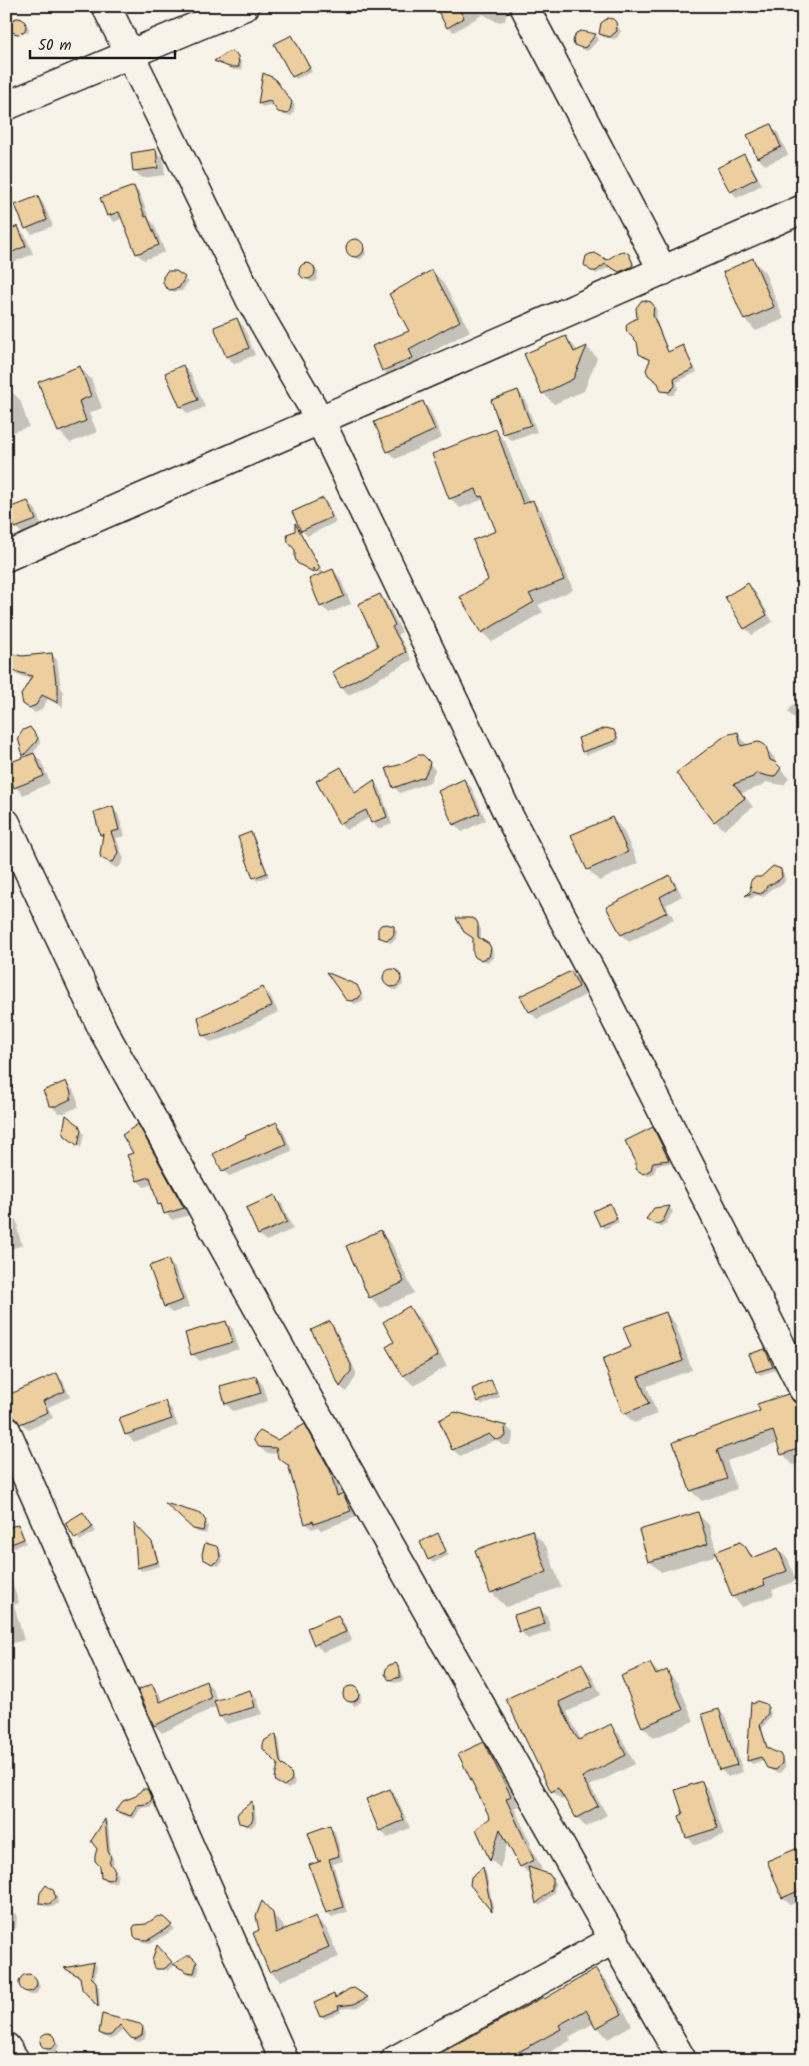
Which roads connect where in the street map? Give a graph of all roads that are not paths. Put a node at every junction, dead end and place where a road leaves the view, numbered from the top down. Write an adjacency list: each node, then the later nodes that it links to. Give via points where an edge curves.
1 (106, 6): 4 (street)
2 (245, 6): 4 (street)
3 (524, 6): 7 (street)
4 (129, 55): 5 (street); 8 (street, via 251,301)
5 (6, 106)
6 (803, 210): 7 (street)
7 (663, 271): 8 (street)
8 (320, 420): 9 (street); 11 (street, via 510,818)
9 (6, 557)
10 (6, 823): 13 (street, via 108,1038 387,1539)
11 (803, 1389)
12 (6, 1430): 16 (street)
13 (615, 1939): 17 (street); 18 (street)
14 (6, 2047): 15 (street)
15 (15, 2060)
16 (284, 2060)
17 (395, 2060)
18 (682, 2060)

